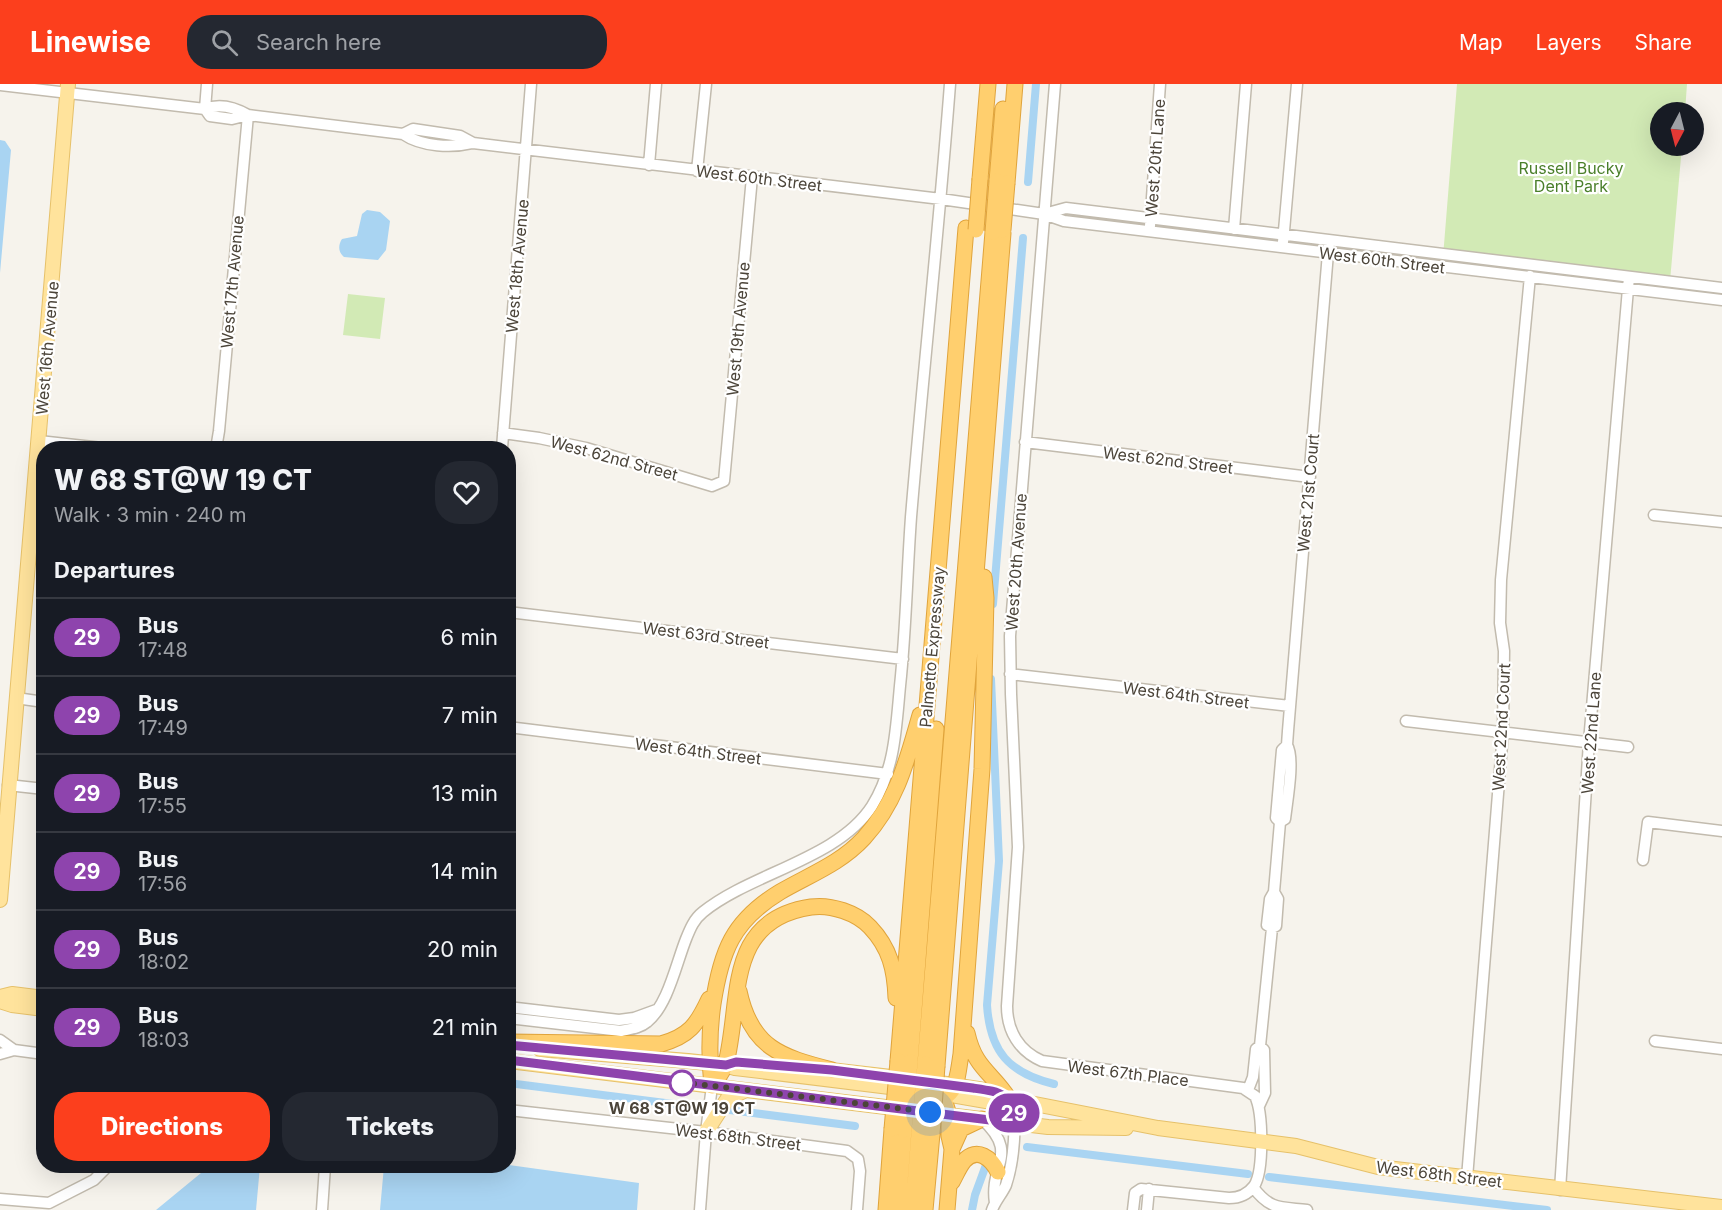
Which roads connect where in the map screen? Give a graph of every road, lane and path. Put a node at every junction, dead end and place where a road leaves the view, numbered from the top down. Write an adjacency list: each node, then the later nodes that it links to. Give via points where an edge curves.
1 (207, 84): 16 (street)
2 (531, 84): 18 (street, West 18th Avenue)
3 (656, 84): 19 (street)
4 (706, 84): 20 (street)
5 (950, 84): 24 (street)
6 (978, 84): 22 (highway, Palmetto Expressway)
7 (988, 84): 22 (highway)
8 (1005, 84): 23 (highway)
9 (1015, 84): 23 (highway, Palmetto Expressway)
10 (1055, 84): 25 (street, West 20th Avenue)
11 (1160, 84): 26 (street, West 20th Lane)
12 (1246, 84): 28 (street)
13 (1297, 84): 31 (street)
14 (0, 85): 15 (street, West 60th Street)
15 (67, 88): 16 (street, West 60th Street); 41 (main road, West 16th Avenue)
16 (205, 109): 17 (street, West 60th Street, via 215,105)
17 (248, 114): 18 (street, West 60th Street, via 403,134 413,129); 42 (street, West 17th Avenue)
18 (527, 150): 19 (street, West 60th Street); 40 (street, West 18th Avenue)
19 (649, 165): 20 (street, West 60th Street)
20 (697, 171): 21 (street, West 60th Street)
21 (752, 177): 24 (street, West 60th Street); 47 (street, West 19th Avenue)
22 (975, 179): 27 (highway, Palmetto Expressway)
23 (1002, 182): 30 (highway, Palmetto Expressway, bridge)
24 (941, 199): 25 (street, West 60th Street); 52 (street, via 911,519)
25 (1044, 214): 26 (street, West 60th Street, via 1066,208); 29 (street, West 60th Street, via 1064,222); 44 (street, West 20th Avenue)
26 (1149, 219): 28 (street, West 60th Street); 29 (street, West 20th Lane)
27 (971, 229): 54 (highway, Palmetto Expressway); 90 (highway)
28 (1234, 229): 31 (street, West 60th Street)
29 (1150, 232): 33 (street, West 60th Street)
30 (998, 233): 50 (highway, Palmetto Expressway); 90 (highway)
31 (1284, 235): 32 (street, West 60th Street); 33 (street)
32 (1329, 241): 34 (street, West 21st Court); 36 (street, West 60th Street)
33 (1282, 248): 34 (street, West 60th Street)
34 (1329, 253): 35 (street, West 60th Street); 46 (street, West 21st Court)
35 (1530, 276): 38 (street, West 60th Street); 60 (street, West 22nd Court, via 1501,580)
36 (1629, 277): 37 (street, West 60th Street); 38 (street, West 22nd Lane)
37 (1722, 288)
38 (1627, 289): 39 (street, West 60th Street); 61 (street, West 22nd Lane)
39 (1720, 299)
40 (503, 433): 43 (street, West 18th Avenue); 47 (street, West 62nd Street, via 586,447 712,486)
41 (39, 441)
42 (217, 441)
43 (502, 441)
44 (1026, 442): 46 (street, West 62nd Street); 53 (street, West 20th Avenue)
45 (36, 475): 55 (main road, West 16th Avenue)
46 (1310, 477): 57 (street, West 21st Court)
47 (724, 481)
48 (1654, 514): 49 (street)
49 (1722, 522)
50 (981, 524): 77 (highway, via 986,598 982,770); 90 (highway, Palmetto Expressway)
51 (516, 613): 52 (street, West 63rd Street)
52 (903, 658): 63 (street)
53 (1010, 674): 57 (street, West 64th Street); 79 (street, West 20th Avenue, via 1018,848 1007,1012)
54 (930, 677): 69 (highway, via 900,782 882,817 842,858 781,891 750,914 730,940); 90 (highway, Palmetto Expressway)
55 (16, 698): 56 (street); 64 (main road, West 16th Avenue)
56 (36, 701)
57 (1290, 706): 83 (street, West 21st Court, via 1287,745 1282,750 1276,818 1280,822 1274,892 1270,899 1268,924 1272,928)
58 (1406, 721): 60 (street)
59 (516, 729): 63 (street, West 64th Street)
60 (1503, 732): 61 (street); 112 (street, West 22nd Court)
61 (1589, 742): 62 (street); 116 (street, West 22nd Lane)
62 (1628, 747)
63 (888, 774): 75 (street, via 871,807 835,842 702,913 692,925)
64 (8, 785): 65 (street); 68 (main road, West 16th Avenue)
65 (36, 788)
66 (1722, 831): 67 (street, via 1648,822)
67 (1643, 860)
68 (0, 900)
69 (716, 983): 81 (highway, via 701,1018 674,1041 646,1045); 89 (highway)
70 (737, 983): 90 (highway, via 750,946 768,923 798,909 816,906 852,915 868,925 888,951); 91 (highway); 92 (highway, via 748,1021 759,1037 788,1057)
71 (36, 997): 72 (main road, via 12,994)
72 (0, 999): 73 (main road)
73 (36, 1008)
74 (516, 1008): 75 (street, via 620,1020)
75 (656, 1010): 76 (street, via 647,1022 621,1031)
76 (516, 1019)
77 (964, 1022): 96 (highway); 97 (highway, via 970,1049)
78 (0, 1040): 85 (street)
79 (1016, 1040): 94 (street, West 67th Place, via 1031,1055 1053,1064)
80 (1654, 1041): 84 (street)
81 (516, 1044)
82 (516, 1045): 89 (main road, West 68th Street)
83 (1260, 1046): 94 (street, West 21st Court, via 1256,1049 1254,1077); 98 (street, West 21st Court, via 1264,1050 1265,1093)
84 (1722, 1049)
85 (14, 1050): 86 (street); 87 (street)
86 (36, 1053)
87 (0, 1054)
88 (516, 1061): 93 (main road, West 68th Street)
89 (709, 1063): 91 (main road, West 68th Street); 93 (highway)
90 (917, 1063): 105 (highway, Palmetto Expressway, bridge); 105 (highway, Palmetto Expressway, bridge)
91 (726, 1065): 92 (main road, West 68th Street, via 736,1062); 93 (highway); 96 (main road, West 68th Street)
92 (832, 1070): 96 (main road, West 68th Street)
93 (712, 1086): 95 (main road, West 68th Street); 106 (street)
94 (1248, 1090): 98 (street)
95 (747, 1091): 99 (main road, West 68th Street); 106 (main road, via 728,1098)
96 (946, 1093): 97 (main road, West 68th Street, via 991,1091); 99 (highway); 101 (highway)
97 (1009, 1099): 103 (street, via 1014,1108); 104 (main road, West 68th Street)
98 (1259, 1106): 107 (street, West 21st Court)
99 (910, 1110): 101 (main road, West 68th Street)
100 (516, 1111): 106 (street, West 68th Street)
101 (949, 1115): 102 (main road, West 68th Street); 108 (highway)
102 (982, 1119): 103 (main road, West 68th Street); 108 (highway, via 962,1128); 109 (street, via 995,1130 1001,1143)
103 (1014, 1123): 104 (main road, West 68th Street); 118 (street, via 1006,1182)
104 (1158, 1128): 107 (main road, West 68th Street)
105 (912, 1131): 123 (highway, Palmetto Expressway); 124 (highway); 125 (highway); 126 (highway, Palmetto Expressway)
106 (706, 1132): 121 (street); 122 (street, West 68th Street, via 848,1151 858,1159 860,1171)
107 (1260, 1141): 112 (main road, West 68th Street, via 1378,1167); 113 (street, West 21st Court)
108 (952, 1149): 115 (highway)
109 (998, 1172): 115 (highway, via 988,1157 970,1156); 118 (street)
110 (101, 1173): 117 (street, via 49,1203)
111 (325, 1173): 120 (street)
112 (1467, 1178): 116 (main road, West 68th Street)
113 (1253, 1188): 114 (street, via 1232,1198); 130 (street, via 1271,1205)
114 (1149, 1189): 128 (street, via 1135,1193); 129 (street)
115 (948, 1190): 127 (highway)
116 (1560, 1190): 119 (main road, West 68th Street)
117 (0, 1199)
118 (993, 1206)
119 (1722, 1208)
120 (322, 1210)
121 (700, 1210)
122 (857, 1210)
123 (886, 1210)
124 (898, 1210)
125 (913, 1210)
126 (925, 1210)
127 (947, 1210)
128 (1133, 1210)
129 (1147, 1210)
130 (1306, 1210)

